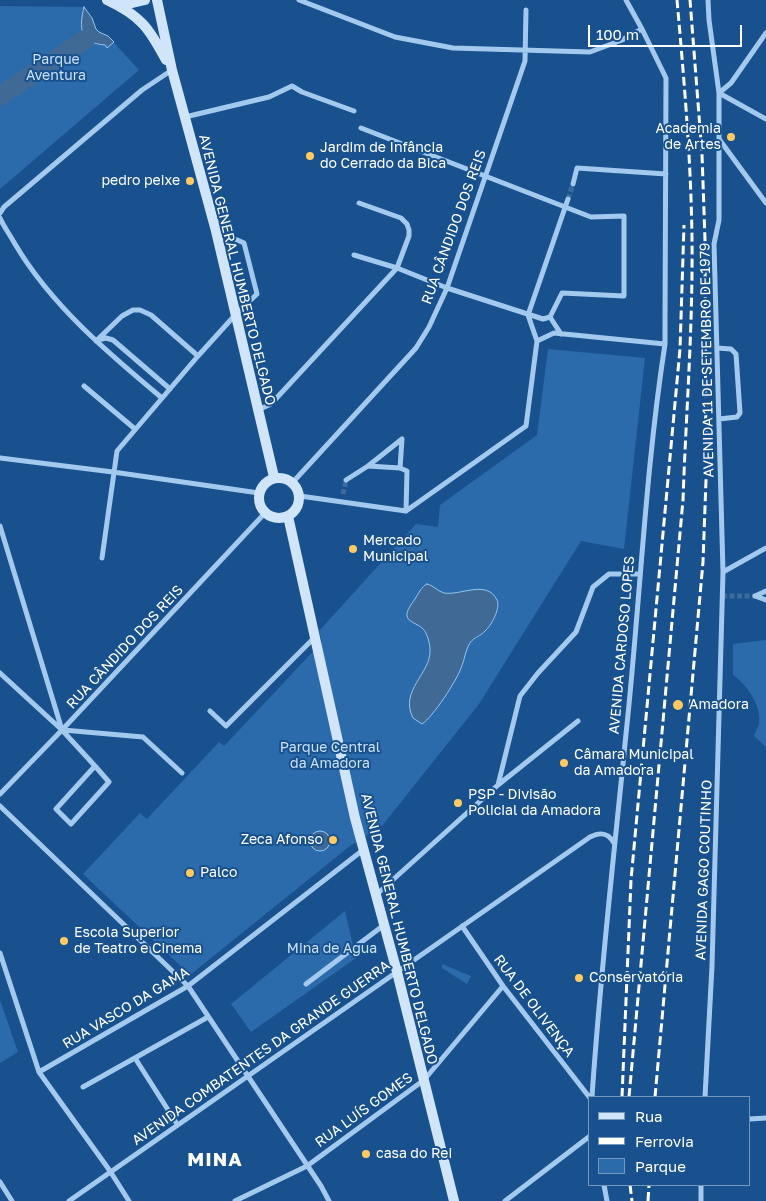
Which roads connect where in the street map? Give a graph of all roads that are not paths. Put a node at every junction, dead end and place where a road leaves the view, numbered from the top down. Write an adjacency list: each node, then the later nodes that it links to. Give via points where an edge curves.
1 (145, 0): 6 (street, AVENIDA GENERAL HUMBERTO DELGADO, via 124,5)
2 (157, 0): 11 (street, AVENIDA GENERAL HUMBERTO DELGADO)
3 (299, 0): 10 (street, via 409,41 453,48)
4 (626, 0): 8 (street)
5 (708, 0): 12 (street, AVENIDA 11 DE SETEMBRO DE 1979)
6 (110, 1): 11 (street, AVENIDA GENERAL HUMBERTO DELGADO, via 132,13 145,26)
7 (526, 10): 10 (street, RUA CÂNDIDO DOS REIS)
8 (642, 29): 10 (street, via 590,52); 18 (street, AVENIDA CARDOSO LOPES, via 666,78)
9 (766, 33): 12 (street, via 732,83)
10 (525, 51): 19 (street, RUA CÂNDIDO DOS REIS, via 525,61)
11 (172, 70): 14 (street, AVENIDA GENERAL HUMBERTO DELGADO); 25 (street, via 142,90)
12 (719, 93): 15 (street); 17 (street, AVENIDA 11 DE SETEMBRO DE 1979)
13 (354, 111): 14 (street, via 292,86 269,97)
14 (185, 117): 27 (street, AVENIDA GENERAL HUMBERTO DELGADO)
15 (766, 119)
16 (361, 128): 19 (street)
17 (719, 138): 23 (street); 38 (street, AVENIDA 11 DE SETEMBRO DE 1979, via 719,220 714,244)
18 (666, 174): 20 (street, via 578,168); 37 (street, AVENIDA CARDOSO LOPES)
19 (484, 177): 24 (street); 30 (street, RUA CÂNDIDO DOS REIS)
20 (573, 184)
21 (568, 200): 24 (street)
22 (359, 202): 29 (street, via 401,218 407,224 409,236)
23 (766, 203)
24 (565, 207): 32 (street); 33 (street, via 591,217 624,216 624,296 562,293)
25 (0, 213)
26 (0, 218): 35 (street, via 27,265)
27 (216, 230): 31 (street, AVENIDA GENERAL HUMBERTO DELGADO); 31 (street, via 244,243 257,294)
28 (354, 255): 29 (street)
29 (397, 268): 30 (street); 43 (street, via 270,404)
30 (447, 288): 32 (street); 52 (street, RUA CÂNDIDO DOS REIS, via 416,348)
31 (236, 314): 39 (street); 43 (street, AVENIDA GENERAL HUMBERTO DELGADO)
32 (528, 316): 33 (street); 36 (street)
33 (550, 317): 34 (street)
34 (561, 334): 36 (street, via 554,333); 37 (street)
35 (96, 341): 39 (street, via 122,316 140,310); 41 (street, via 113,340); 42 (street)
36 (537, 341): 57 (street, via 526,426)
37 (665, 344): 64 (street, AVENIDA CARDOSO LOPES)
38 (717, 348): 44 (street, AVENIDA 11 DE SETEMBRO DE 1979); 44 (street, via 731,349 736,354 740,413 737,417)
39 (198, 356): 41 (street)
40 (84, 386): 45 (street)
41 (170, 389): 42 (street)
42 (162, 398): 45 (street)
43 (258, 410): 50 (street, AVENIDA GENERAL HUMBERTO DELGADO)
44 (720, 419): 63 (street, AVENIDA 11 DE SETEMBRO DE 1979)
45 (134, 429): 49 (street, via 117,451)
46 (0, 458): 49 (street)
47 (368, 466): 48 (street); 48 (street, via 402,439); 51 (street)
48 (400, 468): 57 (street, via 407,471)
49 (113, 472): 53 (street); 62 (street)
50 (274, 478): 52 (street); 53 (street, via 264,483)
51 (346, 480)
52 (293, 482): 55 (street)
53 (259, 493): 58 (street, via 259,504)
54 (343, 494): 56 (street)
55 (300, 496): 56 (street); 59 (street, via 297,508)
56 (342, 501): 57 (street)
57 (406, 511)
58 (265, 513): 59 (street, via 276,518); 72 (street, RUA CÂNDIDO DOS REIS)
59 (288, 516): 67 (street, AVENIDA GENERAL HUMBERTO DELGADO)
60 (0, 526): 72 (street)
61 (766, 548): 63 (street)
62 (102, 558)
63 (723, 572): 68 (street, AVENIDA 11 DE SETEMBRO DE 1979)
64 (639, 574): 75 (street, via 609,574 593,587 576,632 520,696); 78 (street, AVENIDA CARDOSO LOPES)
65 (766, 591): 66 (street, via 755,596)
66 (766, 600)
67 (316, 636): 70 (street, via 226,726); 79 (street, AVENIDA GENERAL HUMBERTO DELGADO)
68 (721, 643): 96 (street, AVENIDA GAGO COUTINHO)
69 (0, 673): 72 (street)
70 (210, 711)
71 (578, 721): 75 (street)
72 (62, 730): 73 (street); 74 (street, via 143,737); 76 (street, RUA CÂNDIDO DOS REIS)
73 (95, 766): 73 (street, via 56,809 71,824 109,782)
74 (182, 773)
75 (498, 785): 80 (street)
76 (0, 794)
77 (0, 806): 86 (street)
78 (614, 843): 82 (street, AVENIDA COMBATENTES DA GRANDE GUERRA, via 604,833 590,837); 95 (street, AVENIDA CARDOSO LOPES)
79 (363, 850): 80 (street, AVENIDA GENERAL HUMBERTO DELGADO); 86 (street, RUA VASCO DA GAMA)
80 (376, 895): 81 (street, AVENIDA GENERAL HUMBERTO DELGADO)
81 (384, 925): 84 (street, AVENIDA GENERAL HUMBERTO DELGADO); 85 (street)
82 (462, 926): 84 (street, AVENIDA COMBATENTES DA GRANDE GUERRA); 87 (street, RUA DE OLIVENÇA)
83 (0, 953): 90 (street)
84 (397, 972): 91 (street, AVENIDA COMBATENTES DA GRANDE GUERRA); 92 (street, AVENIDA GENERAL HUMBERTO DELGADO)
85 (306, 984)
86 (188, 986): 88 (street); 90 (street, RUA VASCO DA GAMA)
87 (503, 986): 92 (street, RUA LUÍS GOMES); 94 (street, RUA DE OLIVENÇA)
88 (208, 1017): 89 (street); 91 (street)
89 (135, 1058): 93 (street); 99 (street)
90 (39, 1072): 102 (street)
91 (248, 1075): 99 (street, AVENIDA COMBATENTES DA GRANDE GUERRA); 101 (street)
92 (424, 1080): 101 (street, RUA LUÍS GOMES); 111 (street, AVENIDA GENERAL HUMBERTO DELGADO)
93 (83, 1087)
94 (589, 1096)
95 (591, 1096)
96 (706, 1096)
97 (766, 1118): 98 (street)
98 (751, 1119)
99 (177, 1124): 102 (street, AVENIDA COMBATENTES DA GRANDE GUERRA)
100 (588, 1138): 112 (street)
101 (307, 1166): 109 (street, RUA LUÍS GOMES); 110 (street)
102 (110, 1171): 107 (street, AVENIDA COMBATENTES DA GRANDE GUERRA); 108 (street)
103 (0, 1182): 106 (street)
104 (604, 1186): 113 (street)
105 (701, 1186): 114 (street)
106 (12, 1201)
107 (69, 1201)
108 (130, 1201)
109 (235, 1201)
110 (329, 1201)
111 (454, 1201)
112 (504, 1201)
113 (607, 1201)
114 (701, 1201)

